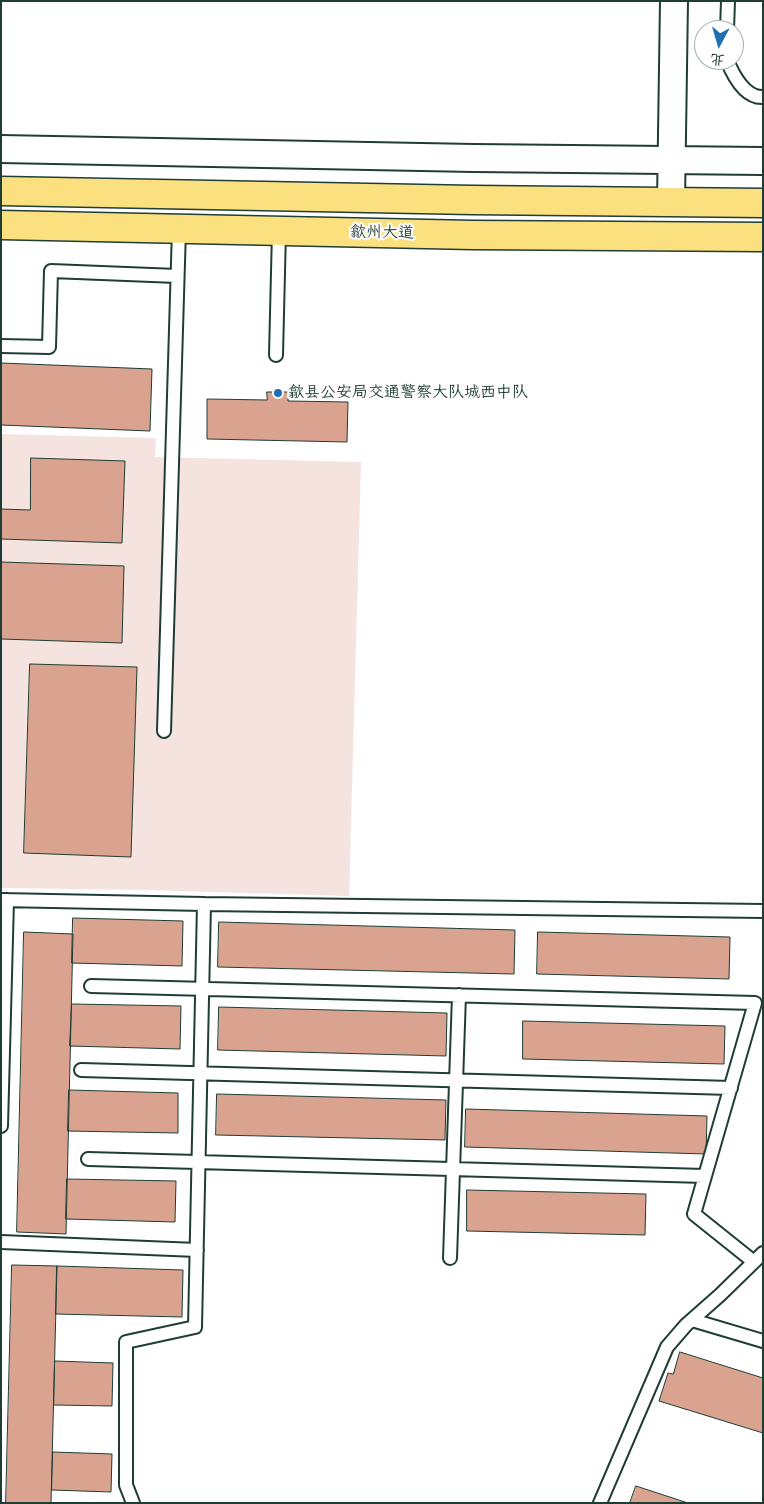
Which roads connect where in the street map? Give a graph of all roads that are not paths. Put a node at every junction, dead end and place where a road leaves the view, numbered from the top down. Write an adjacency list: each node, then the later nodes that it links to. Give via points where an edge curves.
1 (674, 1): 7 (street)
2 (728, 1): 3 (lane)
3 (727, 20)
4 (731, 70): 5 (lane, via 740,84 757,97)
5 (763, 97)
6 (1, 149): 7 (street)
7 (671, 160): 8 (street); 10 (street)
8 (763, 161)
9 (1, 191): 10 (highway)
10 (671, 202): 11 (highway)
11 (763, 203)
12 (1, 225): 13 (highway, 歙州大道)
13 (179, 229): 14 (highway, 歙州大道); 16 (lane)
14 (279, 231): 15 (highway, 歙州大道); 18 (lane)
15 (763, 237)
16 (178, 276): 17 (lane, via 51,271 48,347); 19 (lane)
17 (1, 346)
18 (276, 355)
19 (164, 731)
20 (4, 900): 21 (lane); 30 (lane)
21 (204, 904): 22 (lane); 24 (lane)
22 (763, 911)
23 (91, 986): 24 (lane)
24 (202, 989): 25 (lane); 27 (lane)
25 (459, 996): 28 (lane); 29 (lane, via 755,1004)
26 (81, 1070): 27 (lane)
27 (201, 1074): 28 (lane); 32 (lane)
28 (456, 1081): 29 (lane); 33 (lane)
29 (731, 1088): 34 (lane)
30 (1, 1126)
31 (88, 1159): 32 (lane)
32 (199, 1162): 33 (lane); 36 (lane)
33 (453, 1169): 34 (lane); 37 (lane)
34 (705, 1176): 38 (lane, via 694,1214)
35 (1, 1242): 36 (lane)
36 (197, 1250): 41 (lane, via 195,1327 126,1342 126,1485)
37 (450, 1258)
38 (758, 1258): 39 (lane)
39 (692, 1320): 40 (lane); 42 (lane, via 667,1346)
40 (763, 1341)
41 (133, 1503)
42 (600, 1503)

